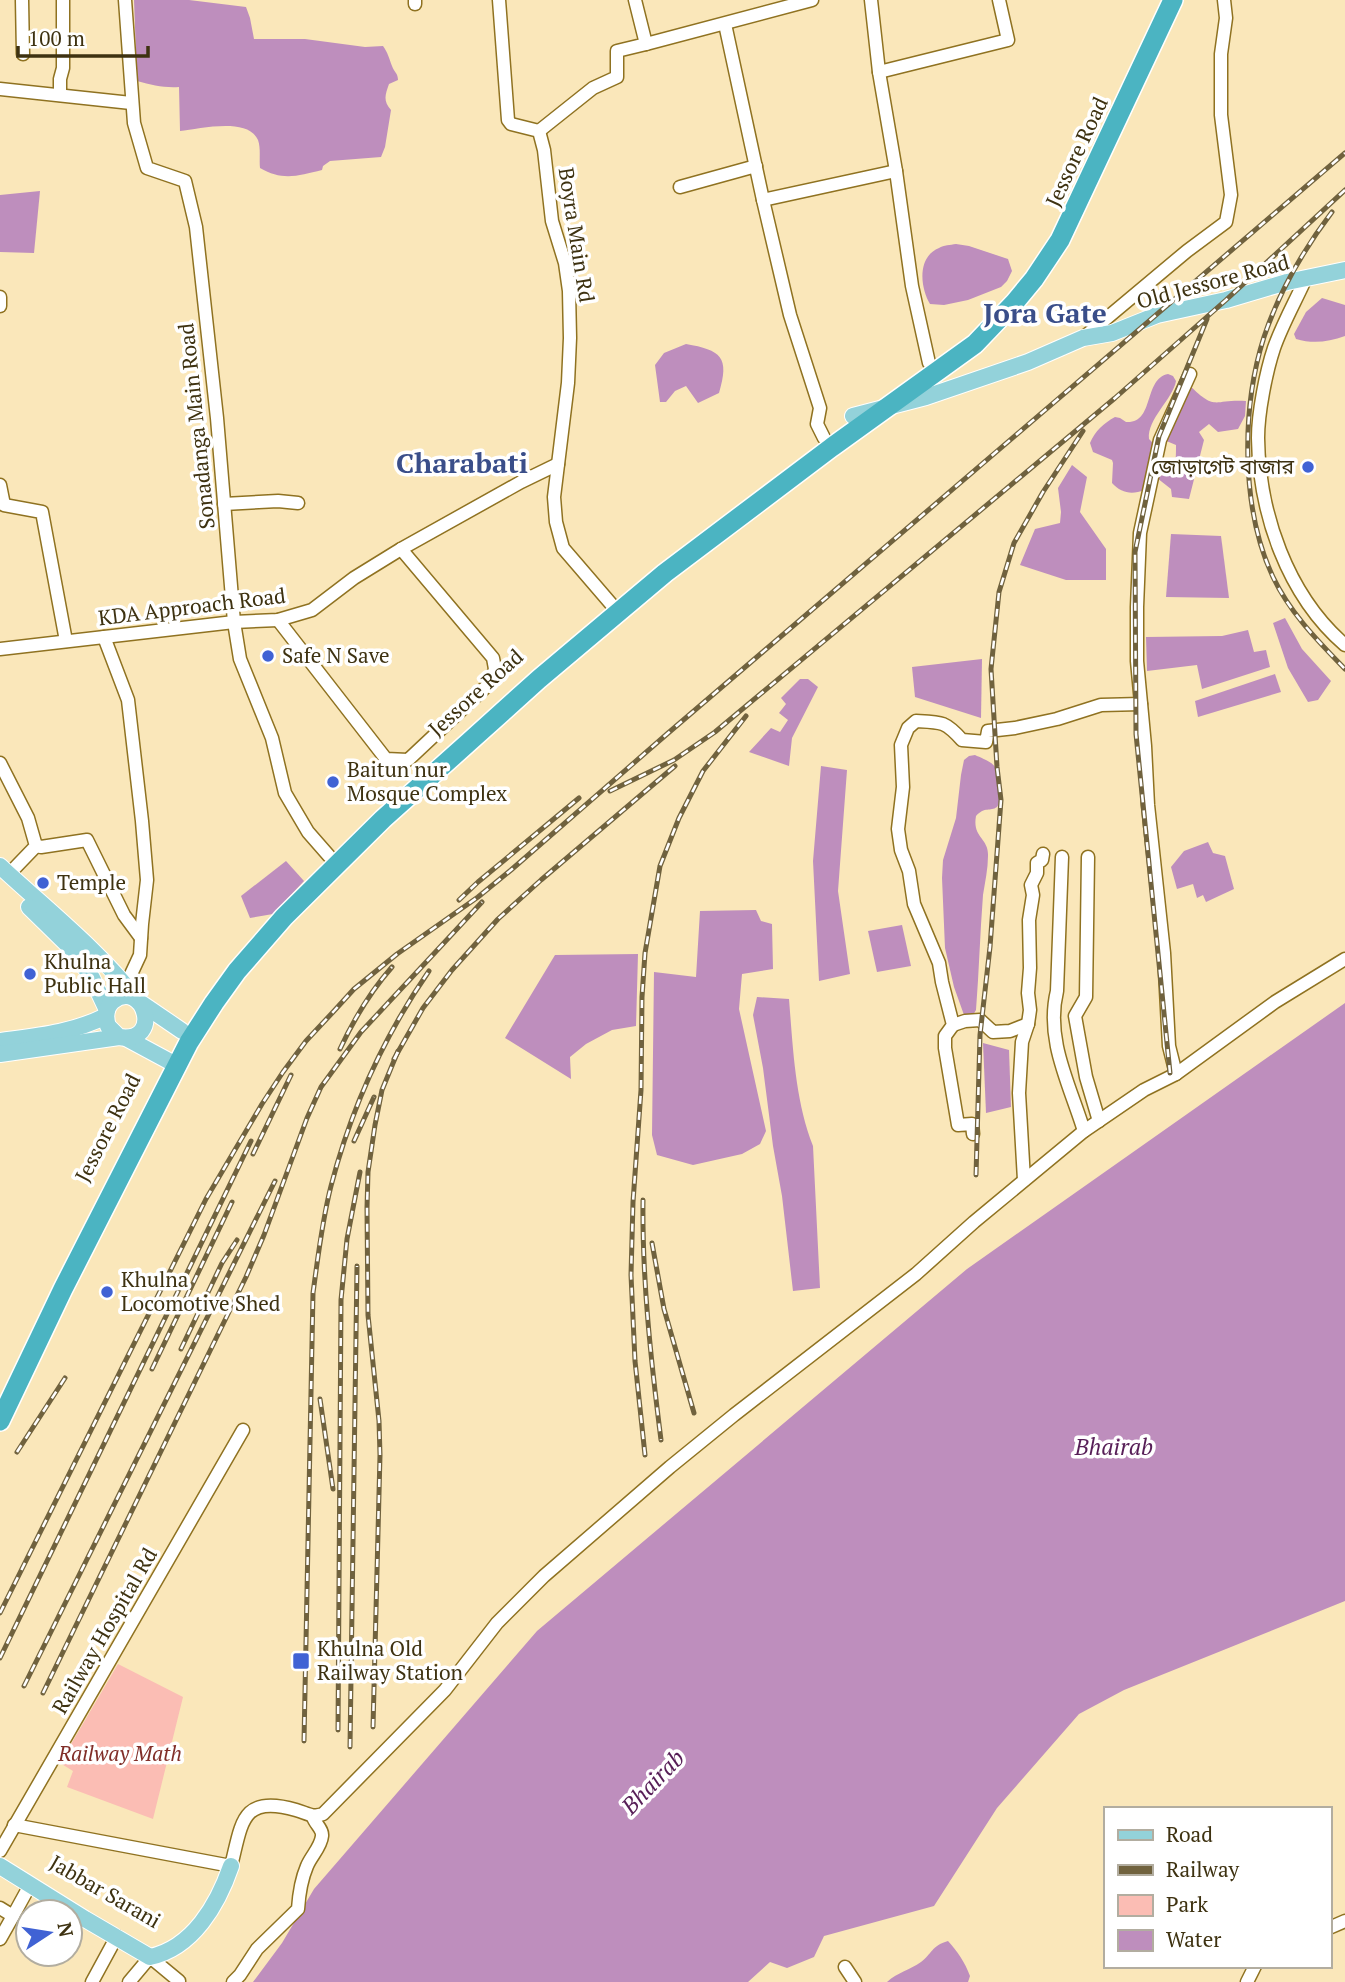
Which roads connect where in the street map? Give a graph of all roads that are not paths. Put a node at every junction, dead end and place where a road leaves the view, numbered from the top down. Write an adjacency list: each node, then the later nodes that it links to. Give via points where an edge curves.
1 (22, 0): 13 (street)
2 (63, 0): 16 (street)
3 (125, 0): 17 (street, Sonadanga Main Road)
4 (499, 0): 18 (street, via 508,120)
5 (635, 0): 12 (street)
6 (812, 0): 11 (street)
7 (871, 0): 14 (street)
8 (999, 0): 14 (street, via 1008,40)
9 (1173, 0): 27 (highway, Jessore Road, via 1060,240)
10 (1224, 0): 28 (street, via 1221,115 1231,195 1226,222)
11 (725, 24): 12 (street); 19 (street)
12 (646, 44): 18 (street, via 617,51 617,77 593,88)
13 (23, 54)
14 (879, 72): 20 (street)
15 (0, 89): 16 (street)
16 (60, 95): 17 (street)
17 (131, 103): 37 (street, Sonadanga Main Road, via 147,168 185,181 196,227)
18 (539, 131): 34 (street, Boyra Main Rd, via 552,221 569,291 569,383)
19 (756, 166): 21 (street); 22 (street)
20 (896, 171): 22 (street); 29 (street, via 912,286)
21 (680, 187)
22 (763, 201): 33 (street, via 790,316 820,408 817,424)
23 (1345, 270): 24 (main road, Old Jessore Road)
24 (1305, 280): 28 (main road, Old Jessore Road, via 1157,315); 44 (street, via 1274,349 1264,391 1258,436 1262,486 1271,527 1289,568 1311,607)
25 (0, 297): 26 (street)
26 (0, 306)
27 (1005, 313): 29 (highway, Jessore Road); 31 (highway, Jessore Road, via 975,344)
28 (1083, 338): 31 (main road, Old Jessore Road, via 1028,362)
29 (929, 363): 32 (highway, Jessore Road)
30 (1190, 374): 46 (street, via 1160,440 1140,533 1137,661)
31 (885, 408): 32 (main road, Old Jessore Road); 65 (highway, Jessore Road, via 665,573 383,819 237,971)
32 (853, 415): 33 (highway, Jessore Road)
33 (824, 438): 39 (highway, Jessore Road)
34 (558, 464): 38 (street, KDA Approach Road); 39 (street, Boyra Main Rd, via 554,497 563,548)
35 (0, 485): 43 (street, via 4,505 42,512)
36 (298, 503): 37 (street)
37 (224, 504): 41 (street, Sonadanga Main Road)
38 (401, 549): 40 (street, KDA Approach Road, via 312,610); 40 (street, via 494,658 495,668 490,683 411,764 386,759)
39 (612, 605): 50 (highway, Jessore Road)
40 (278, 620): 41 (street, KDA Approach Road)
41 (234, 622): 42 (street, KDA Approach Road); 50 (street, Sonadanga Main Road, via 240,659 272,738 285,793 307,832)
42 (104, 637): 43 (street, KDA Approach Road); 54 (street, via 128,700 147,880)
43 (66, 642): 45 (street, KDA Approach Road)
44 (1345, 645)
45 (0, 649)
46 (1141, 704): 59 (street, via 1101,705 1056,719 988,731 986,742 962,740 949,725 916,721 908,728 901,745 901,850 914,904 939,963); 66 (street, via 1169,1046)
47 (0, 763): 48 (street)
48 (36, 846): 53 (street); 54 (street, via 87,840 124,915)
49 (1043, 854): 60 (street, via 1031,885)
50 (329, 856): 61 (highway, Jessore Road, via 227,966)
51 (1062, 857): 68 (street, via 1054,1030 1060,1065)
52 (1088, 857): 67 (street, via 1088,977 1086,997 1075,1016)
53 (3, 874): 56 (main road); 58 (main road, via 74,951 92,978)
54 (141, 938): 56 (street, via 140,956)
55 (1345, 959): 66 (street, via 1275,1002)
56 (126, 985): 57 (main road)
57 (139, 1002): 58 (main road, via 119,998); 61 (main road); 62 (main road, via 146,1014 144,1026 137,1034)
58 (106, 1013): 62 (main road, via 108,1026); 63 (main road, via 55,1034)
59 (953, 1024): 60 (street, via 980,1020 993,1032); 69 (street, via 945,1036 945,1048 958,1125 971,1124)
60 (1028, 1024): 70 (street, via 1022,1042 1019,1093)
61 (182, 1031): 65 (highway, Jessore Road)
62 (123, 1037): 64 (main road); 65 (main road)
63 (0, 1041)
64 (0, 1054)
65 (173, 1063): 71 (highway, Jessore Road, via 55,1285); 72 (highway)
66 (1176, 1074): 67 (street)
67 (1099, 1121): 68 (street)
68 (1084, 1131): 70 (street)
69 (973, 1134)
70 (1024, 1180): 74 (street, via 905,1282 670,1467 544,1576 497,1623 445,1690 323,1814)
71 (0, 1401)
72 (0, 1421)
73 (243, 1430): 75 (street, Railway Hospital Rd)
74 (313, 1817): 77 (street, via 274,1806 253,1809 243,1821); 88 (street, via 322,1836 307,1865 298,1909 257,1949)
75 (14, 1825): 76 (street, Railway Hospital Rd); 77 (street)
76 (1, 1864): 77 (main road, Jabbar Sarani, via 150,1947 163,1946 183,1934); 78 (main road, Jabbar Sarani)
77 (231, 1866): 83 (main road, Jabbar Sarani, via 223,1890 199,1925 176,1948)
78 (30, 1885): 80 (street); 81 (main road, Jabbar Sarani)
79 (0, 1908): 80 (street)
80 (13, 1916): 82 (street)
81 (117, 1936): 83 (main road, Jabbar Sarani); 85 (street)
82 (0, 1939)
83 (150, 1956): 86 (street); 87 (street)
84 (845, 1967): 89 (street)
85 (92, 1982)
86 (129, 1982)
87 (178, 1982)
88 (233, 1982)
89 (855, 1982)

